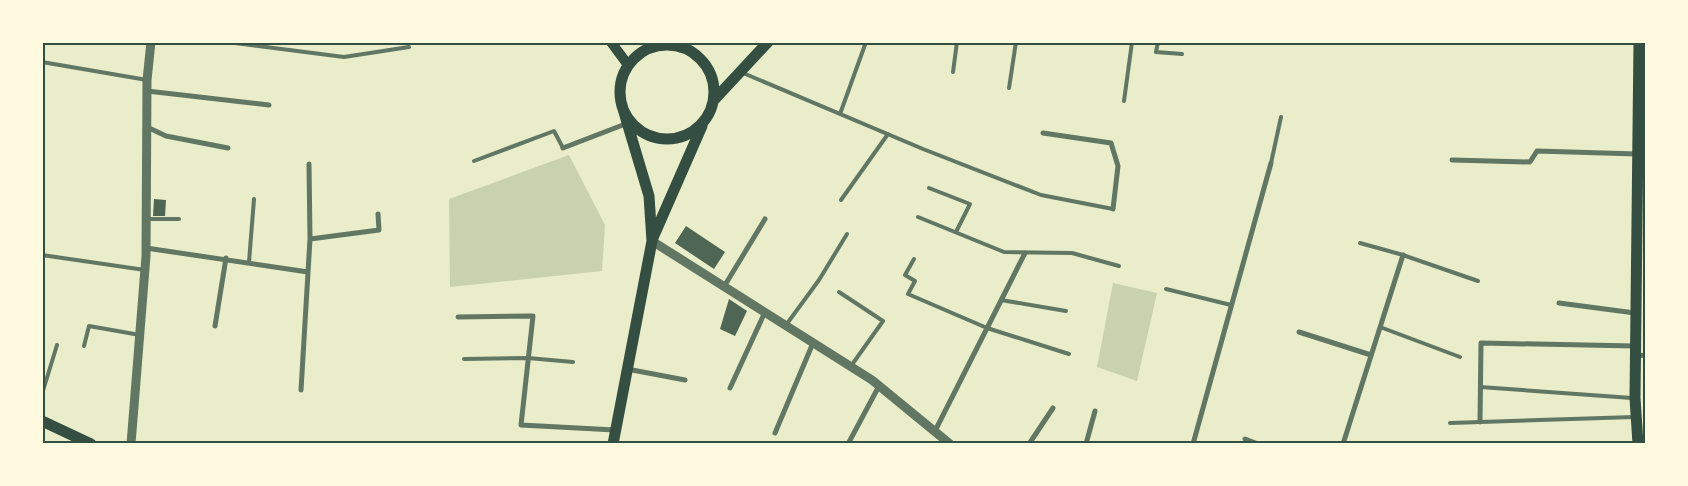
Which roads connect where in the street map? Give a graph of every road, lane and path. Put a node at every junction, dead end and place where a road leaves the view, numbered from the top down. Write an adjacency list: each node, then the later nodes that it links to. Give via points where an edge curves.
1 (151, 42): 19 (street)
2 (227, 42): 13 (lane, via 344,57)
3 (611, 42): 16 (main road)
4 (690, 42): 12 (main road)
5 (768, 42): 17 (main road)
6 (866, 42): 26 (lane)
7 (957, 42): 18 (lane)
8 (1016, 42): 20 (lane)
9 (1132, 42): 23 (lane)
10 (1158, 42): 14 (lane, via 1156,52)
11 (1639, 42): 33 (main road)
12 (676, 46): 16 (main road, via 662,45 649,49); 22 (main road, via 701,60 710,72)
13 (409, 47)
14 (1182, 54)
15 (42, 62): 19 (lane)
16 (628, 65): 25 (main road, via 620,94)
17 (740, 72): 22 (main road); 26 (lane)
18 (953, 72)
19 (147, 80): 21 (street)
20 (1009, 88)
21 (147, 91): 24 (street); 30 (street)
22 (714, 100): 28 (main road)
23 (1124, 101)
24 (269, 104)
25 (623, 109): 28 (main road, via 631,123 659,139 676,139 691,133); 29 (main road)
26 (840, 114): 32 (lane)
27 (1281, 117): 39 (lane)
28 (704, 122): 54 (main road)
29 (628, 123): 35 (street); 54 (main road, via 649,196)
30 (147, 127): 34 (street, via 166,136); 48 (street)
31 (1043, 132): 44 (street, via 1111,143 1118,166)
32 (888, 134): 43 (lane); 44 (lane, via 1041,195)
33 (1642, 140): 36 (main road)
34 (228, 148)
35 (564, 148): 37 (lane, via 554,131)
36 (1637, 154): 38 (street, via 1537,151 1530,162); 45 (main road)
37 (474, 160)
38 (1452, 160)
39 (1271, 163): 72 (street)
40 (309, 164): 53 (street)
41 (929, 188): 51 (lane, via 970,204)
42 (254, 198): 62 (lane)
43 (841, 200)
44 (1112, 209)
45 (1641, 209): 75 (main road)
46 (378, 214): 53 (street, via 379,230)
47 (918, 217): 51 (lane)
48 (146, 219): 49 (lane); 56 (street)
49 (179, 219)
50 (765, 219): 67 (street)
51 (956, 232): 57 (lane, via 1004,252)
52 (847, 234): 77 (lane)
53 (310, 238): 65 (street)
54 (652, 241): 67 (street); 94 (main road)
55 (1360, 243): 58 (lane)
56 (146, 248): 60 (street); 64 (street)
57 (1025, 253): 63 (lane, via 1072,254); 70 (street)
58 (1403, 255): 66 (lane); 79 (street)
59 (42, 256): 64 (lane)
60 (226, 258): 62 (street); 78 (street)
61 (914, 259): 80 (lane, via 905,275 915,281 908,294)
62 (249, 262): 65 (street)
63 (1119, 266)
64 (145, 270): 82 (street)
65 (308, 272): 99 (street)
66 (1478, 281)
67 (725, 286): 73 (street)
68 (1166, 289): 72 (lane)
69 (839, 292): 93 (lane, via 883,321)
70 (1001, 300): 74 (lane); 80 (street)
71 (1560, 303): 75 (street)
72 (1231, 305): 119 (street)
73 (765, 312): 77 (street); 98 (street)
74 (1066, 312)
75 (1636, 313): 86 (main road)
76 (458, 317): 90 (street, via 533,316)
77 (786, 325): 83 (street)
78 (215, 326)
79 (1380, 327): 88 (street); 89 (lane)
80 (987, 328): 87 (lane); 109 (street)
81 (1299, 332): 88 (street)
82 (140, 335): 85 (lane, via 89,326); 113 (street)
83 (814, 342): 93 (street); 110 (street)
84 (56, 345): 100 (lane)
85 (84, 346)
86 (1639, 352): 97 (street, via 1481,343); 101 (main road)
87 (1069, 354)
88 (1371, 355): 121 (street)
89 (1460, 357)
90 (528, 358): 91 (lane); 92 (lane); 108 (street, via 521,425)
91 (464, 359)
92 (573, 362)
93 (851, 366): 96 (street)
94 (627, 369): 95 (street); 108 (main road)
95 (685, 380)
96 (879, 386): 109 (street); 115 (street)
97 (1480, 387): 101 (lane); 106 (street)
98 (730, 388)
99 (301, 390)
100 (42, 394)
101 (1635, 398): 104 (main road)
102 (1053, 408): 117 (street)
103 (1095, 411): 118 (street)
104 (1636, 417): 106 (lane); 122 (main road)
105 (42, 421): 112 (main road)
106 (1480, 422): 107 (lane)
107 (1450, 423)
108 (616, 430): 114 (main road)
109 (935, 431): 116 (street)
110 (775, 433)
111 (1245, 439): 120 (street)
112 (91, 444)
113 (131, 444)
114 (613, 444)
115 (848, 444)
116 (950, 444)
117 (1029, 444)
118 (1086, 444)
119 (1193, 444)
120 (1258, 444)
121 (1343, 444)
122 (1638, 444)

